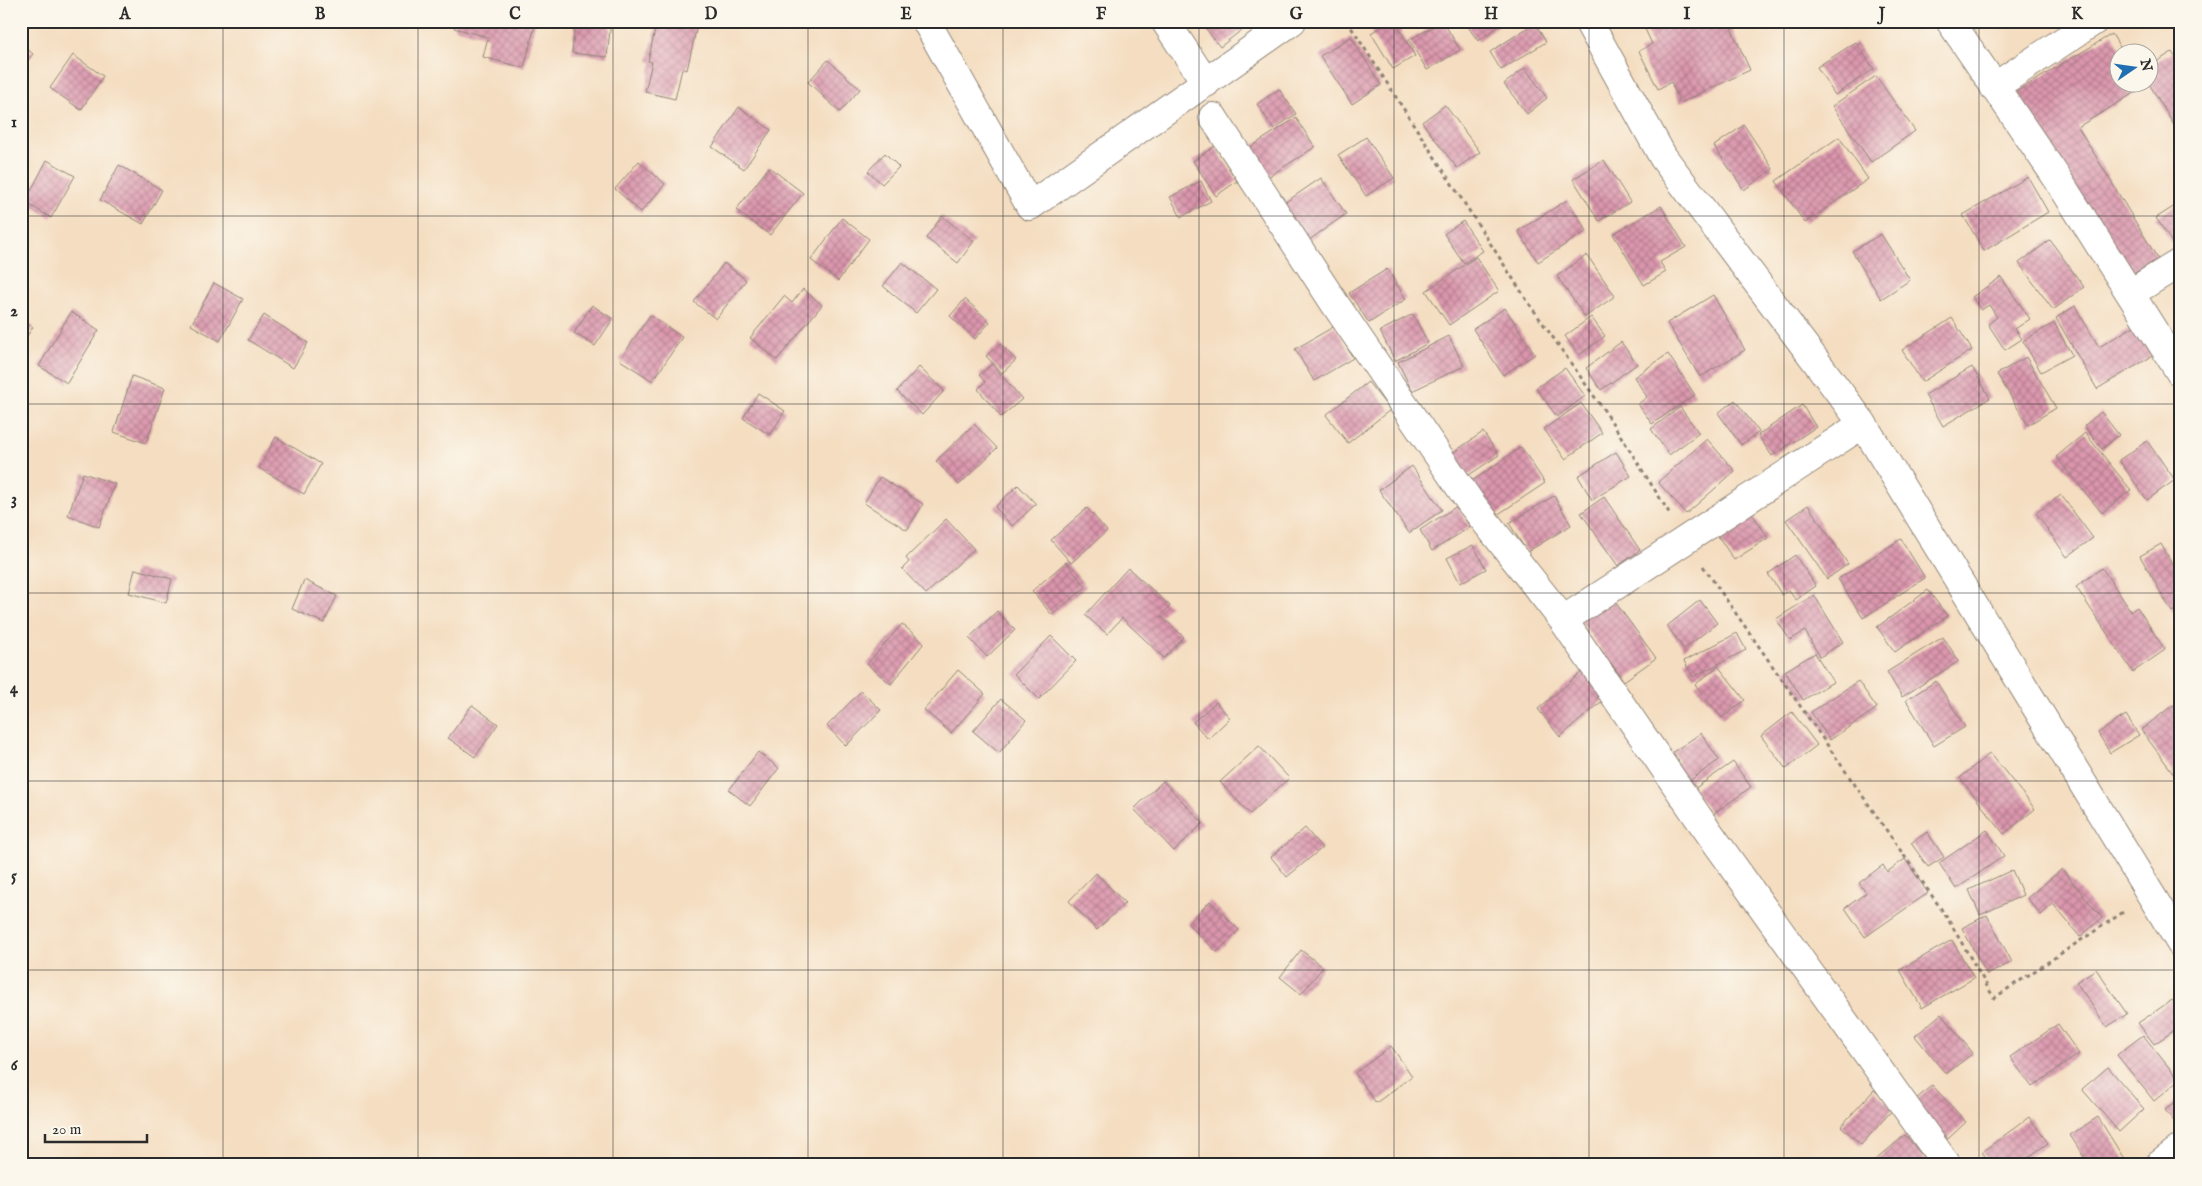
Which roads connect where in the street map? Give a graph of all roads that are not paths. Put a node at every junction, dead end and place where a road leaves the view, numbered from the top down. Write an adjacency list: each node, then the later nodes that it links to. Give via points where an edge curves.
1 (926, 21): 7 (street, via 1030,206)
2 (1165, 21): 7 (street)
3 (1292, 21): 7 (street)
4 (1588, 21): 13 (street, via 1663,158)
5 (1950, 21): 8 (street)
6 (2094, 21): 8 (street)
7 (1206, 83)
8 (1994, 87): 11 (street)
9 (1213, 117): 14 (street, via 1334,304 1470,502)
10 (2181, 262): 11 (street)
11 (2131, 293): 12 (street)
12 (2181, 374)
13 (1864, 424): 14 (street); 15 (street)
14 (1563, 620): 17 (street, via 1698,817)
15 (2181, 944)
16 (2181, 1148): 18 (street)
17 (1947, 1165)
18 (2159, 1165)

